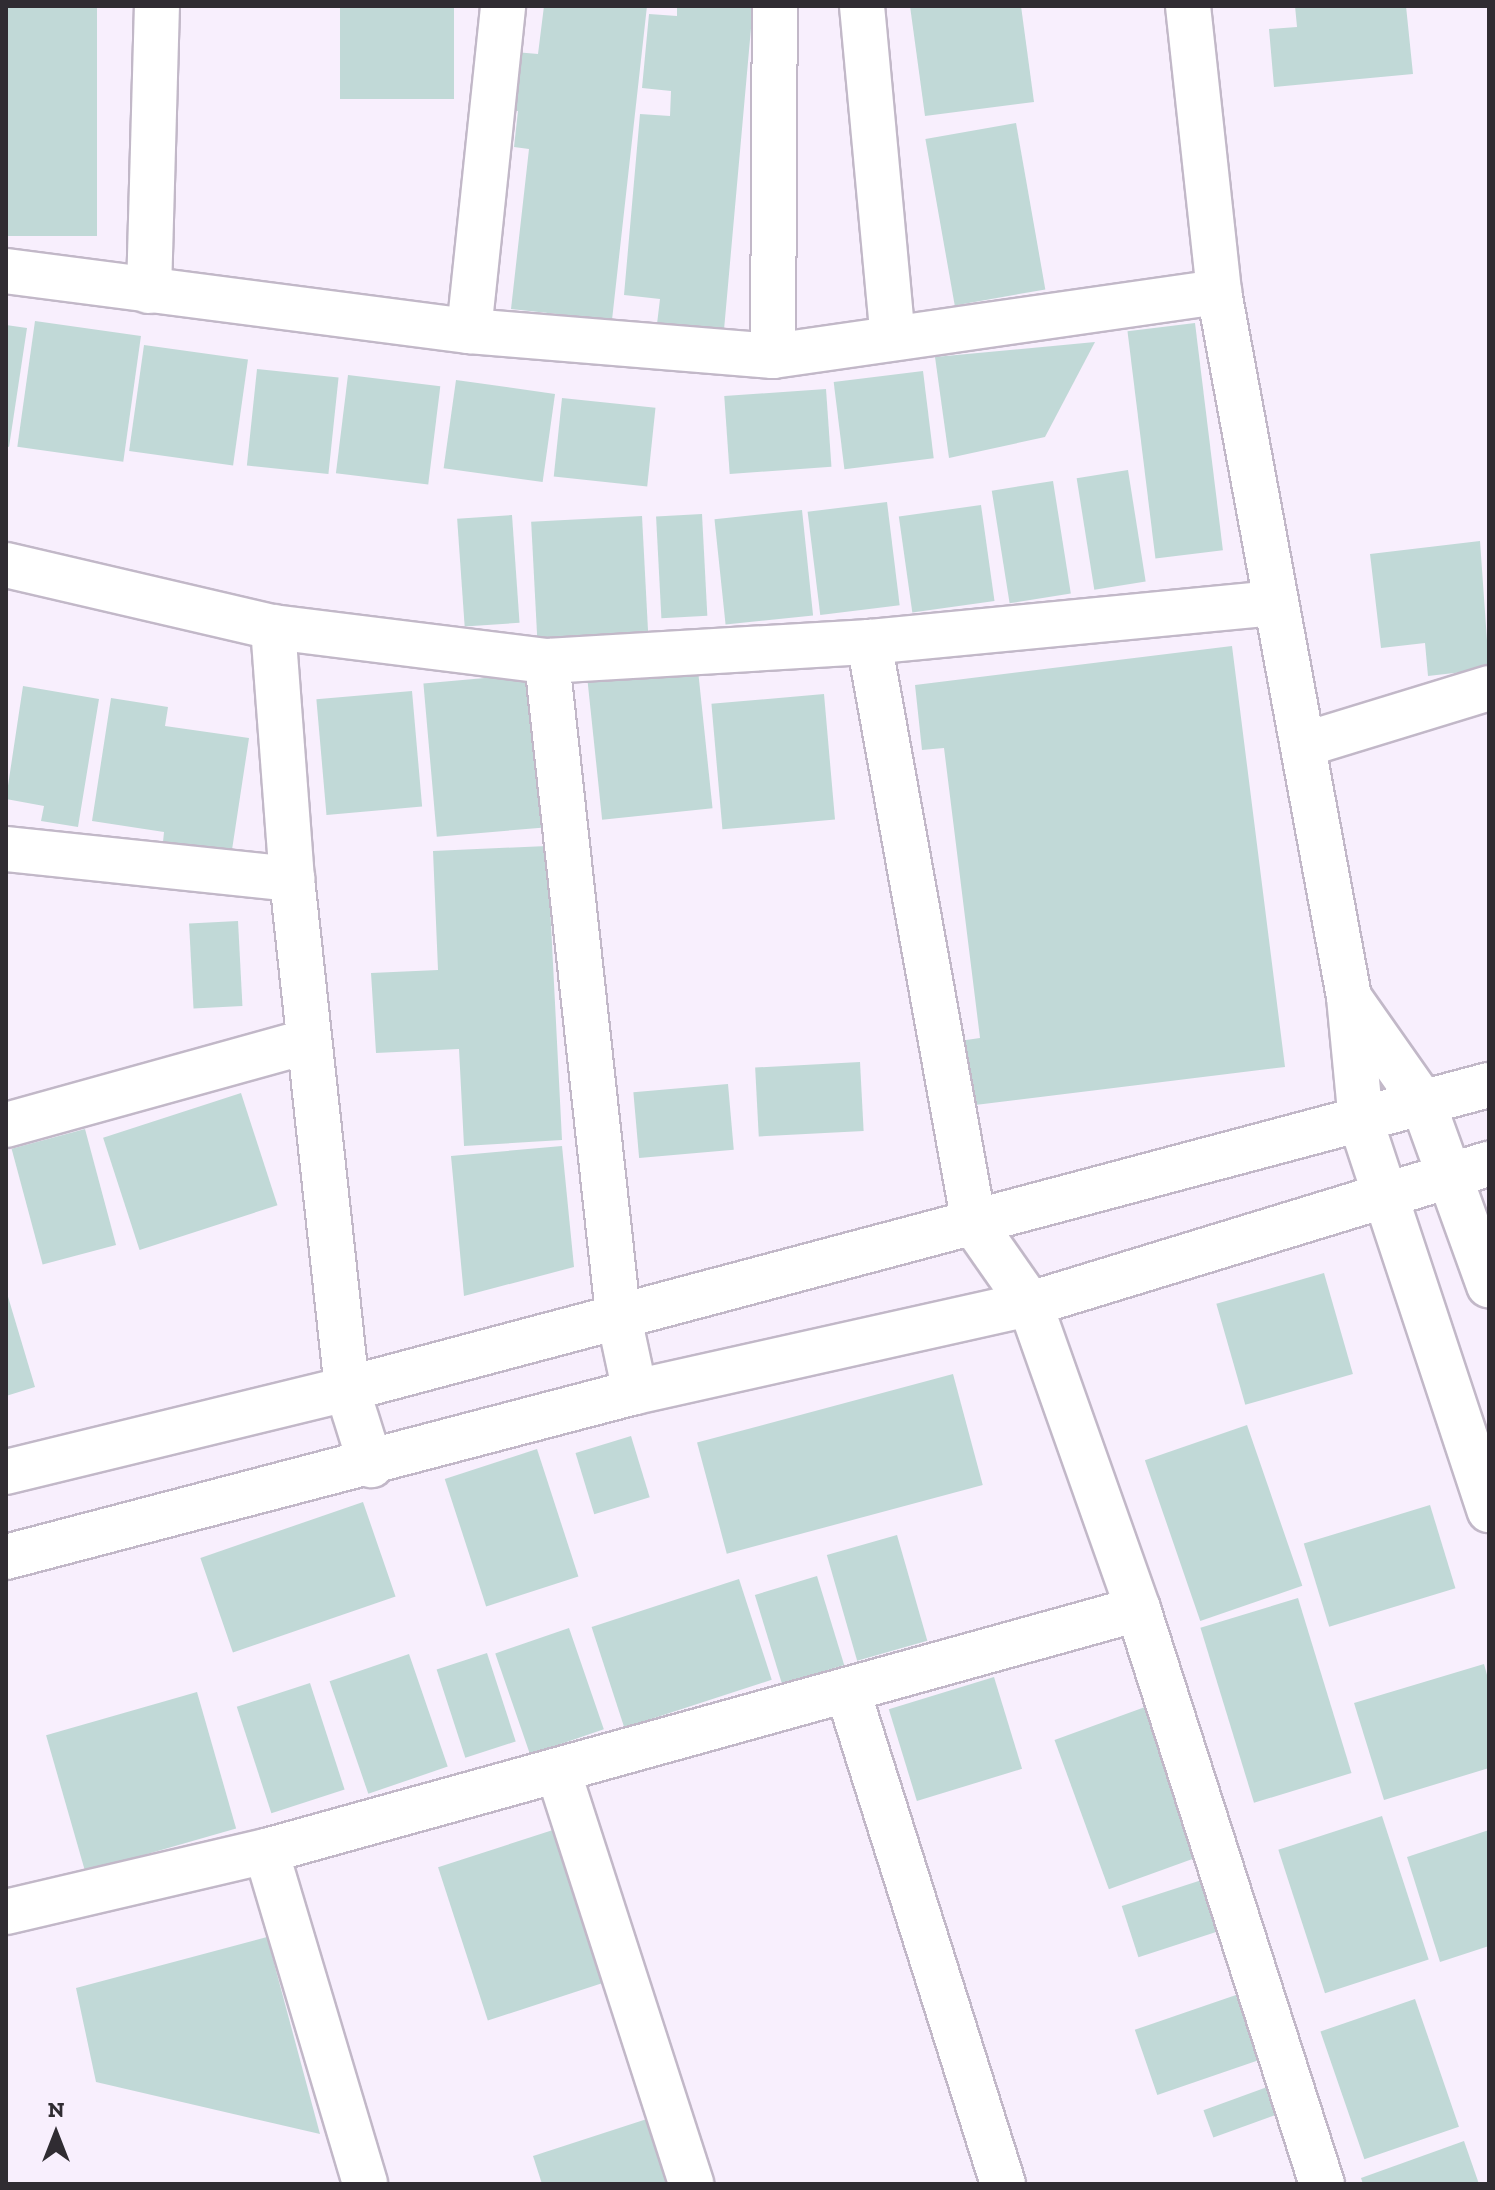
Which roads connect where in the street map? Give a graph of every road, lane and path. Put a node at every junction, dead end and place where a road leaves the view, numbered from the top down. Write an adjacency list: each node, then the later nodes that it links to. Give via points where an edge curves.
1 (157, 6): 7 (street)
2 (503, 6): 9 (street)
3 (775, 6): 11 (street)
4 (862, 6): 10 (street)
5 (1188, 6): 8 (street)
6 (6, 271): 7 (street)
7 (149, 291): 9 (street)
8 (1219, 292): 10 (street); 13 (street)
9 (469, 331): 11 (street)
10 (893, 338): 11 (street)
11 (773, 356)
12 (6, 565): 14 (street)
13 (1273, 603): 15 (street); 18 (street)
14 (273, 627): 16 (street); 20 (street)
15 (869, 642): 16 (street); 30 (street)
16 (547, 661): 33 (street)
17 (1489, 688): 18 (street)
18 (1303, 745): 21 (street)
19 (6, 849): 20 (street)
20 (292, 879): 22 (street)
21 (1349, 997): 24 (street); 25 (street)
22 (308, 1041): 26 (street); 34 (street)
23 (1489, 1085): 24 (street)
24 (1423, 1103): 25 (street); 28 (street)
25 (1361, 1122): 29 (street); 30 (street)
26 (6, 1125)
27 (1489, 1164): 28 (street)
28 (1446, 1176): 29 (street); 31 (street)
29 (1386, 1197): 32 (street); 38 (street)
30 (974, 1224): 32 (street); 33 (street)
31 (1489, 1285)
32 (1030, 1304): 35 (street); 40 (street)
33 (618, 1313): 34 (street); 35 (street)
34 (347, 1389): 36 (street); 37 (street)
35 (635, 1392): 36 (street)
36 (371, 1465): 39 (street)
37 (6, 1472)
38 (1489, 1510)
39 (6, 1557)
40 (1138, 1609): 41 (street); 48 (street)
41 (848, 1692): 42 (street); 47 (street)
42 (558, 1771): 43 (street); 46 (street)
43 (266, 1851): 44 (street); 45 (street)
44 (6, 1912)
45 (365, 2184)
46 (691, 2184)
47 (1003, 2184)
48 (1322, 2184)

